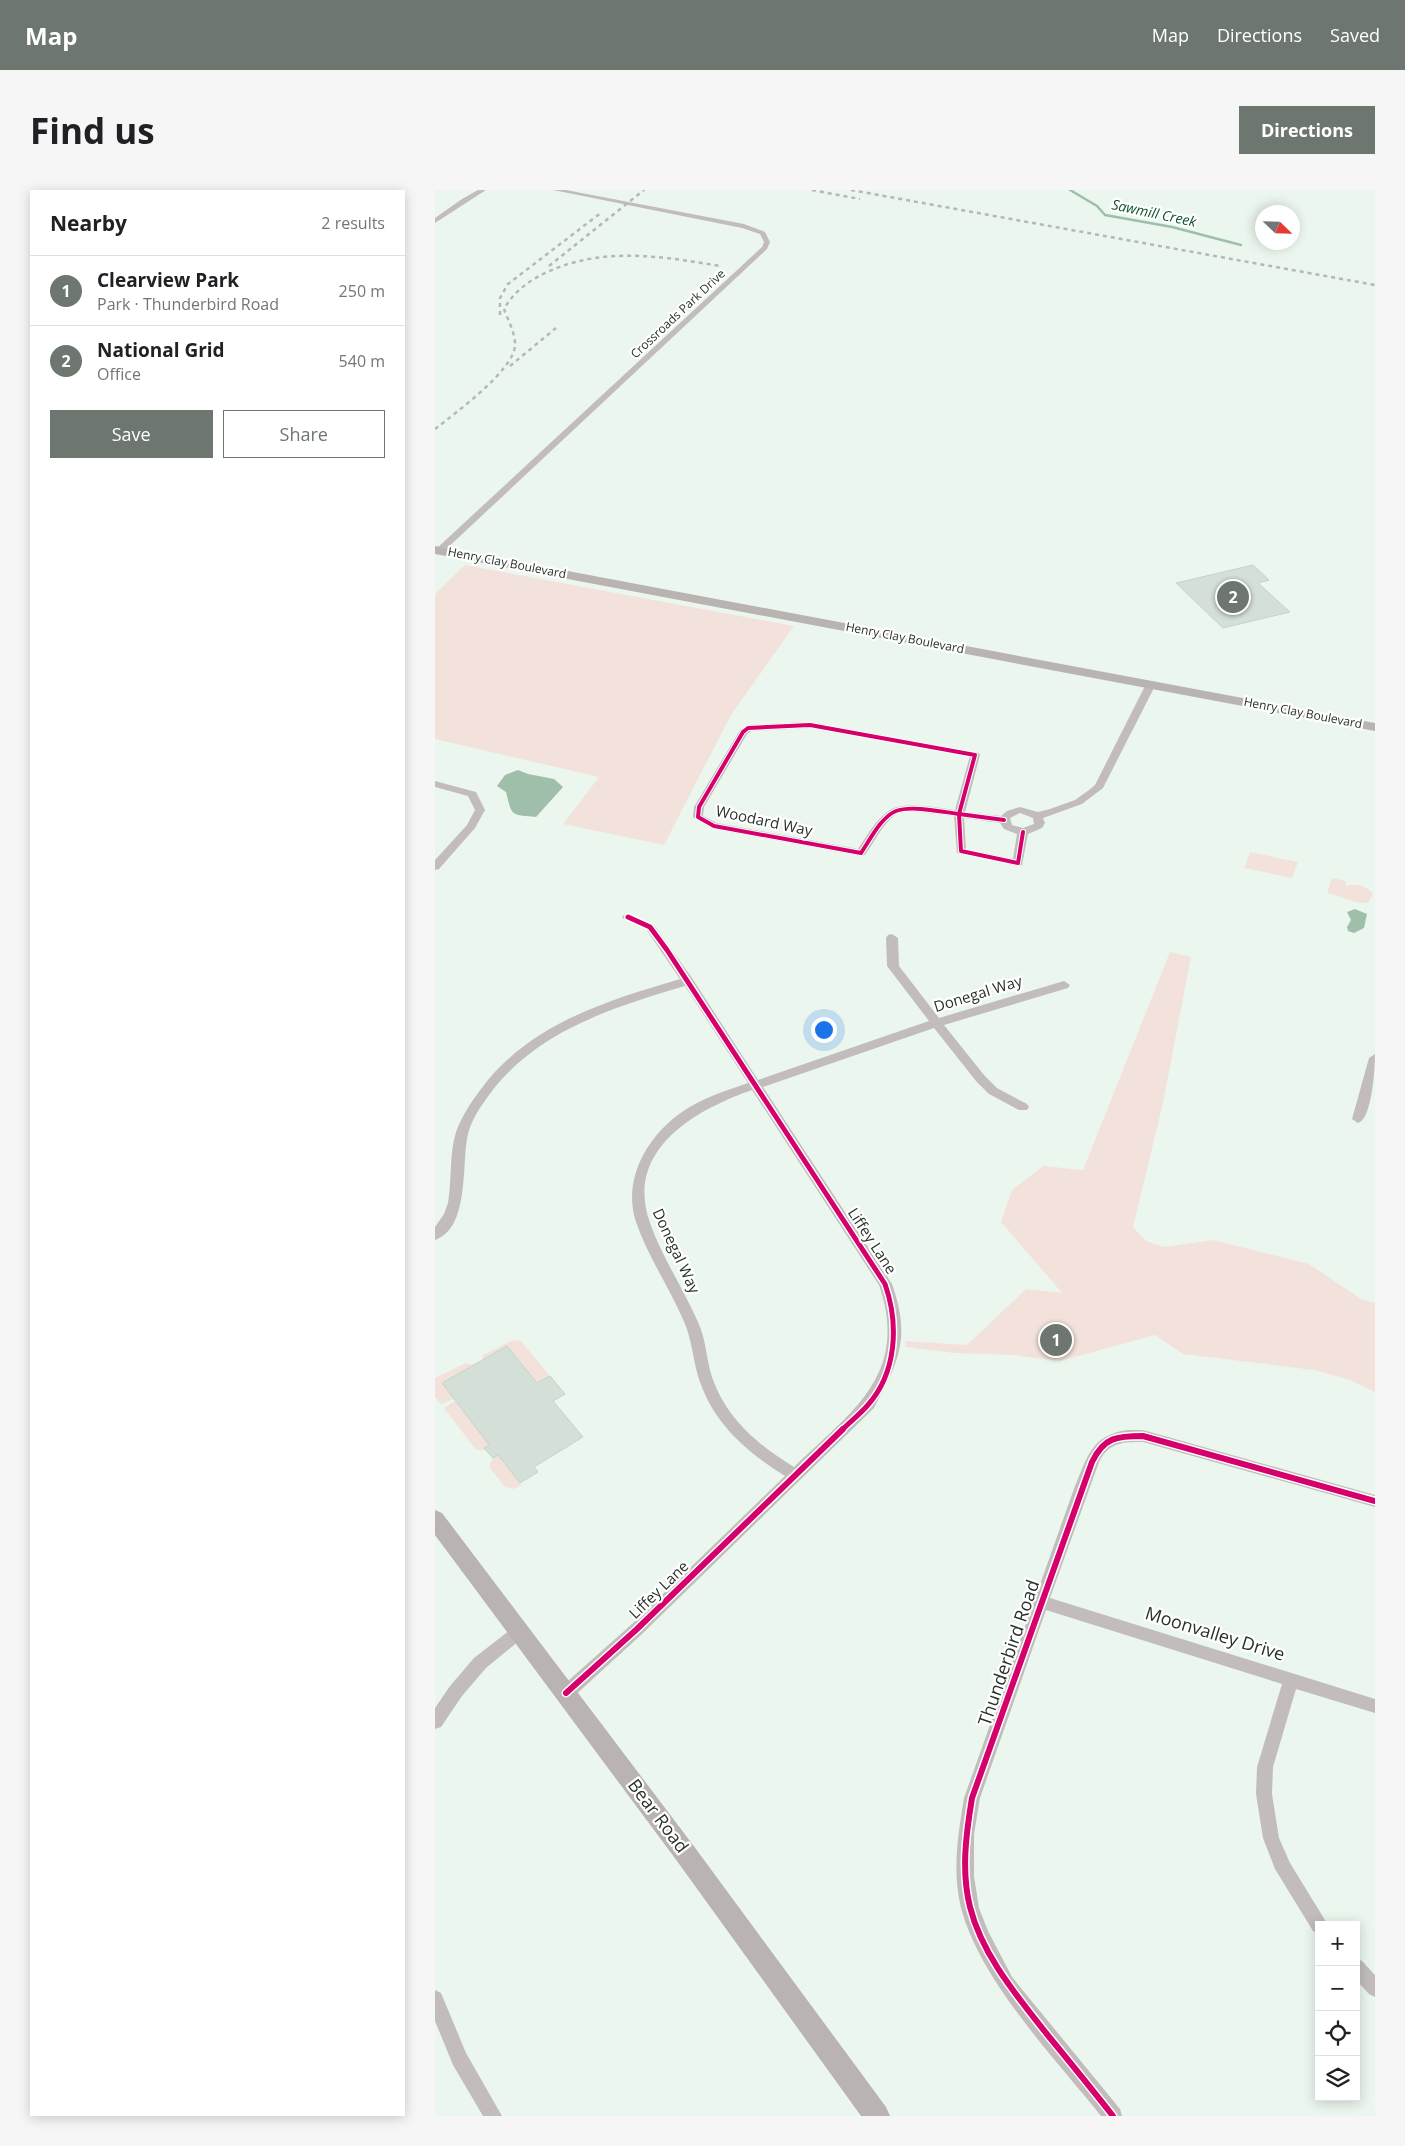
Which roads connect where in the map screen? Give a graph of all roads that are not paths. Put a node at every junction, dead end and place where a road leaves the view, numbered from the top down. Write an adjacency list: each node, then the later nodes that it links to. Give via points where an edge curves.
1 (483, 190): 3 (street)
2 (556, 190): 4 (street, Crossroads Park Drive, via 744,226 763,233 767,242 765,248)
3 (435, 220)
4 (437, 550): 5 (main road, Henry Clay Boulevard)
5 (1151, 684): 6 (main road, Henry Clay Boulevard); 9 (street, Woodard Way, via 1093,794 1082,802)
6 (1375, 727)
7 (435, 784): 12 (street, via 472,794 480,810 471,826)
8 (959, 815): 8 (street, Woodard Way, via 897,811 890,815 861,853 714,826 698,817 699,806 743,732 748,728 810,725 975,755); 10 (street, Woodard Way); 11 (street, Woodard Way, via 961,850 1018,863)
9 (1037, 816): 10 (street, Woodard Way, via 1020,810 1007,815); 11 (street, via 1039,826)
10 (1004, 820): 11 (street, Woodard Way, via 1012,830)
11 (1023, 832)
12 (435, 867)
13 (628, 916): 15 (street, Liffey Lane, via 650,927)
14 (892, 938): 17 (street, via 893,966)
15 (688, 982): 19 (street, Liffey Lane); 22 (street, via 624,1000 578,1018 528,1047 497,1075 469,1116 460,1140 453,1212)
16 (1064, 985): 17 (street, Donegal Way)
17 (936, 1023): 19 (street, Donegal Way); 20 (street, via 993,1091)
18 (1375, 1058): 21 (street)
19 (755, 1086): 23 (street, Liffey Lane, via 885,1284 894,1321 892,1357 869,1404); 23 (street, Donegal Way, via 701,1106 667,1131 649,1153 642,1172 639,1212 692,1324 707,1382 717,1405 737,1434 760,1454)
20 (1023, 1107)
21 (1358, 1119)
22 (435, 1234)
23 (795, 1474): 29 (street, Liffey Lane, via 637,1630)
24 (1375, 1501): 26 (street, Thunderbird Road, via 1143,1436 1121,1435 1108,1439 1098,1449)
25 (435, 1519): 27 (main road, Bear Road)
26 (1042, 1602): 28 (street, Moonvalley Drive); 38 (street, Thunderbird Road, via 972,1798 966,1834 965,1876 970,1908 1005,1983)
27 (520, 1631): 29 (main road, Bear Road); 31 (street, via 480,1663)
28 (1291, 1679): 30 (street, Moonvalley Drive); 32 (street, via 1265,1767 1264,1794 1271,1838 1283,1870)
29 (566, 1693): 37 (main road, Bear Road)
30 (1375, 1706)
31 (435, 1722)
32 (1316, 1921)
33 (1360, 1972): 34 (street)
34 (1375, 1988)
35 (435, 1998): 36 (street, via 459,2059)
36 (493, 2116)
37 (877, 2116)
38 (1113, 2116)

